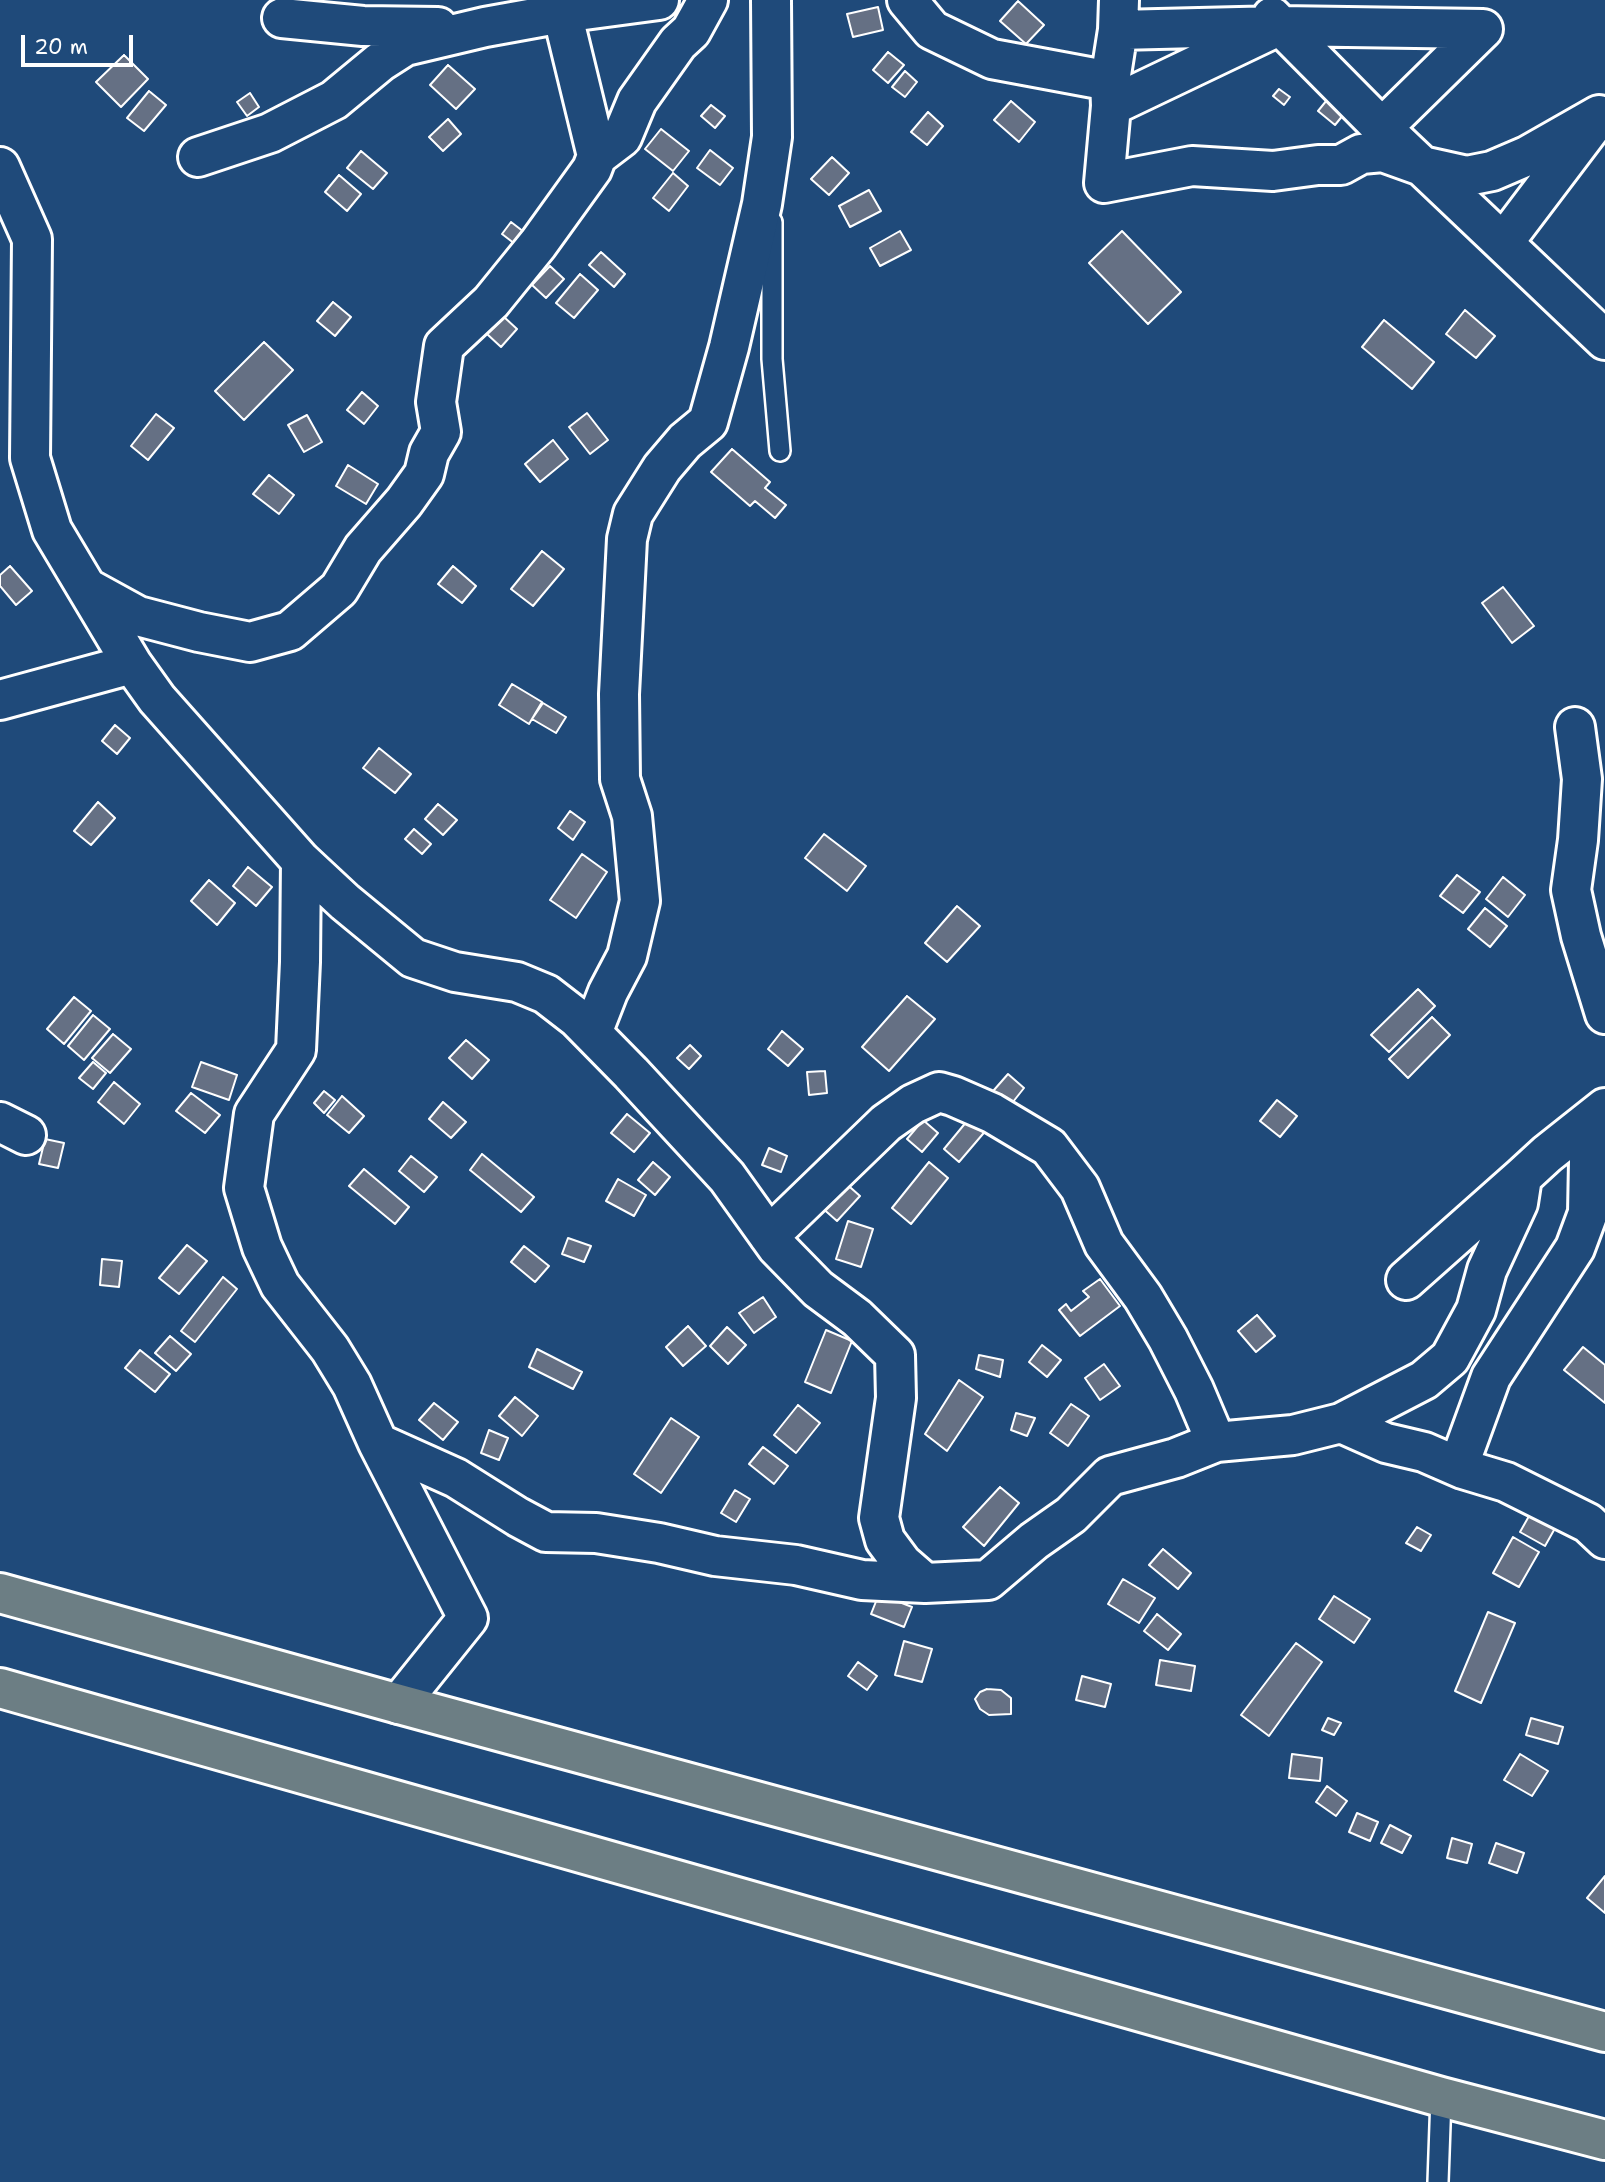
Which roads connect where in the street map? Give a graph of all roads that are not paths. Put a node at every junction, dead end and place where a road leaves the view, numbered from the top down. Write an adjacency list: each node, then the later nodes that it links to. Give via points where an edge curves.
1 (659, 0): 5 (street)
2 (708, 0): 11 (street, via 691,31)
3 (771, 0): 15 (street)
4 (907, 0): 12 (street, via 932,30 992,59)
5 (617, 3): 6 (street); 11 (street)
6 (561, 6): 10 (street); 16 (street)
7 (1269, 13): 8 (street); 12 (street); 14 (street); 14 (street, via 1483,29)
8 (1118, 15): 12 (street)
9 (282, 18): 10 (street, via 363,26)
10 (485, 27): 17 (street, via 405,46 334,100 270,134)
11 (678, 43): 16 (street, via 638,101 622,137)
12 (1111, 94): 18 (street, via 1104,183 1192,166 1273,171 1341,165 1361,154 1382,152)
13 (1602, 111): 18 (street, via 1527,156 1492,171 1467,176); 20 (street)
14 (1382, 128): 18 (street)
15 (772, 137): 22 (lane, via 772,359); 29 (street, via 762,204 708,422 685,441 646,490 627,539 620,779 632,816 640,901 627,956)
16 (597, 156): 23 (street, via 538,244 491,302 444,346 436,402 440,432 424,474 363,549 339,589 290,631 250,642 199,632 138,616)
17 (198, 157)
18 (1422, 166): 20 (street)
19 (0, 167): 23 (street, via 32,239 30,458 52,530)
20 (1503, 243): 21 (street)
21 (1605, 340)
22 (780, 451)
23 (85, 586): 24 (street)
24 (132, 664): 25 (street); 27 (street, via 157,699)
25 (0, 700)
26 (1574, 727): 28 (street, via 1582,779 1571,890)
27 (301, 861): 29 (street, via 413,958 455,972 517,982 546,994); 38 (street, via 296,1050 254,1114 244,1188 262,1247 280,1285 347,1376)
28 (1605, 1014)
29 (592, 1033): 34 (street, via 727,1177)
30 (1605, 1108): 32 (street)
31 (1605, 1118): 33 (street, via 1589,1161)
32 (1522, 1177): 35 (street); 36 (street, via 1518,1203 1487,1270 1476,1310 1450,1358 1424,1380)
33 (1596, 1211): 39 (street, via 1491,1377 1464,1451)
34 (769, 1236): 37 (street, via 886,1124 913,1104 939,1092 992,1113 1049,1147 1080,1188 1104,1244 1168,1339); 41 (street, via 818,1289 895,1355 896,1398 879,1518 885,1540)
35 (1406, 1280)
36 (1341, 1423): 37 (street, via 1293,1434); 39 (street)
37 (1216, 1442): 41 (street, via 1110,1476 1070,1515 988,1580)
38 (379, 1443): 41 (street, via 456,1478 546,1532 596,1533 862,1580); 44 (street, via 468,1618)
39 (1463, 1469): 40 (street, via 1506,1482 1588,1523)
40 (1605, 1539)
41 (925, 1583)
42 (0, 1593): 44 (main road)
43 (0, 1688): 46 (main road)
44 (399, 1704): 45 (main road)
45 (1605, 2032)
46 (1441, 2097): 47 (main road); 48 (lane)
47 (1605, 2140)
48 (1438, 2182)

